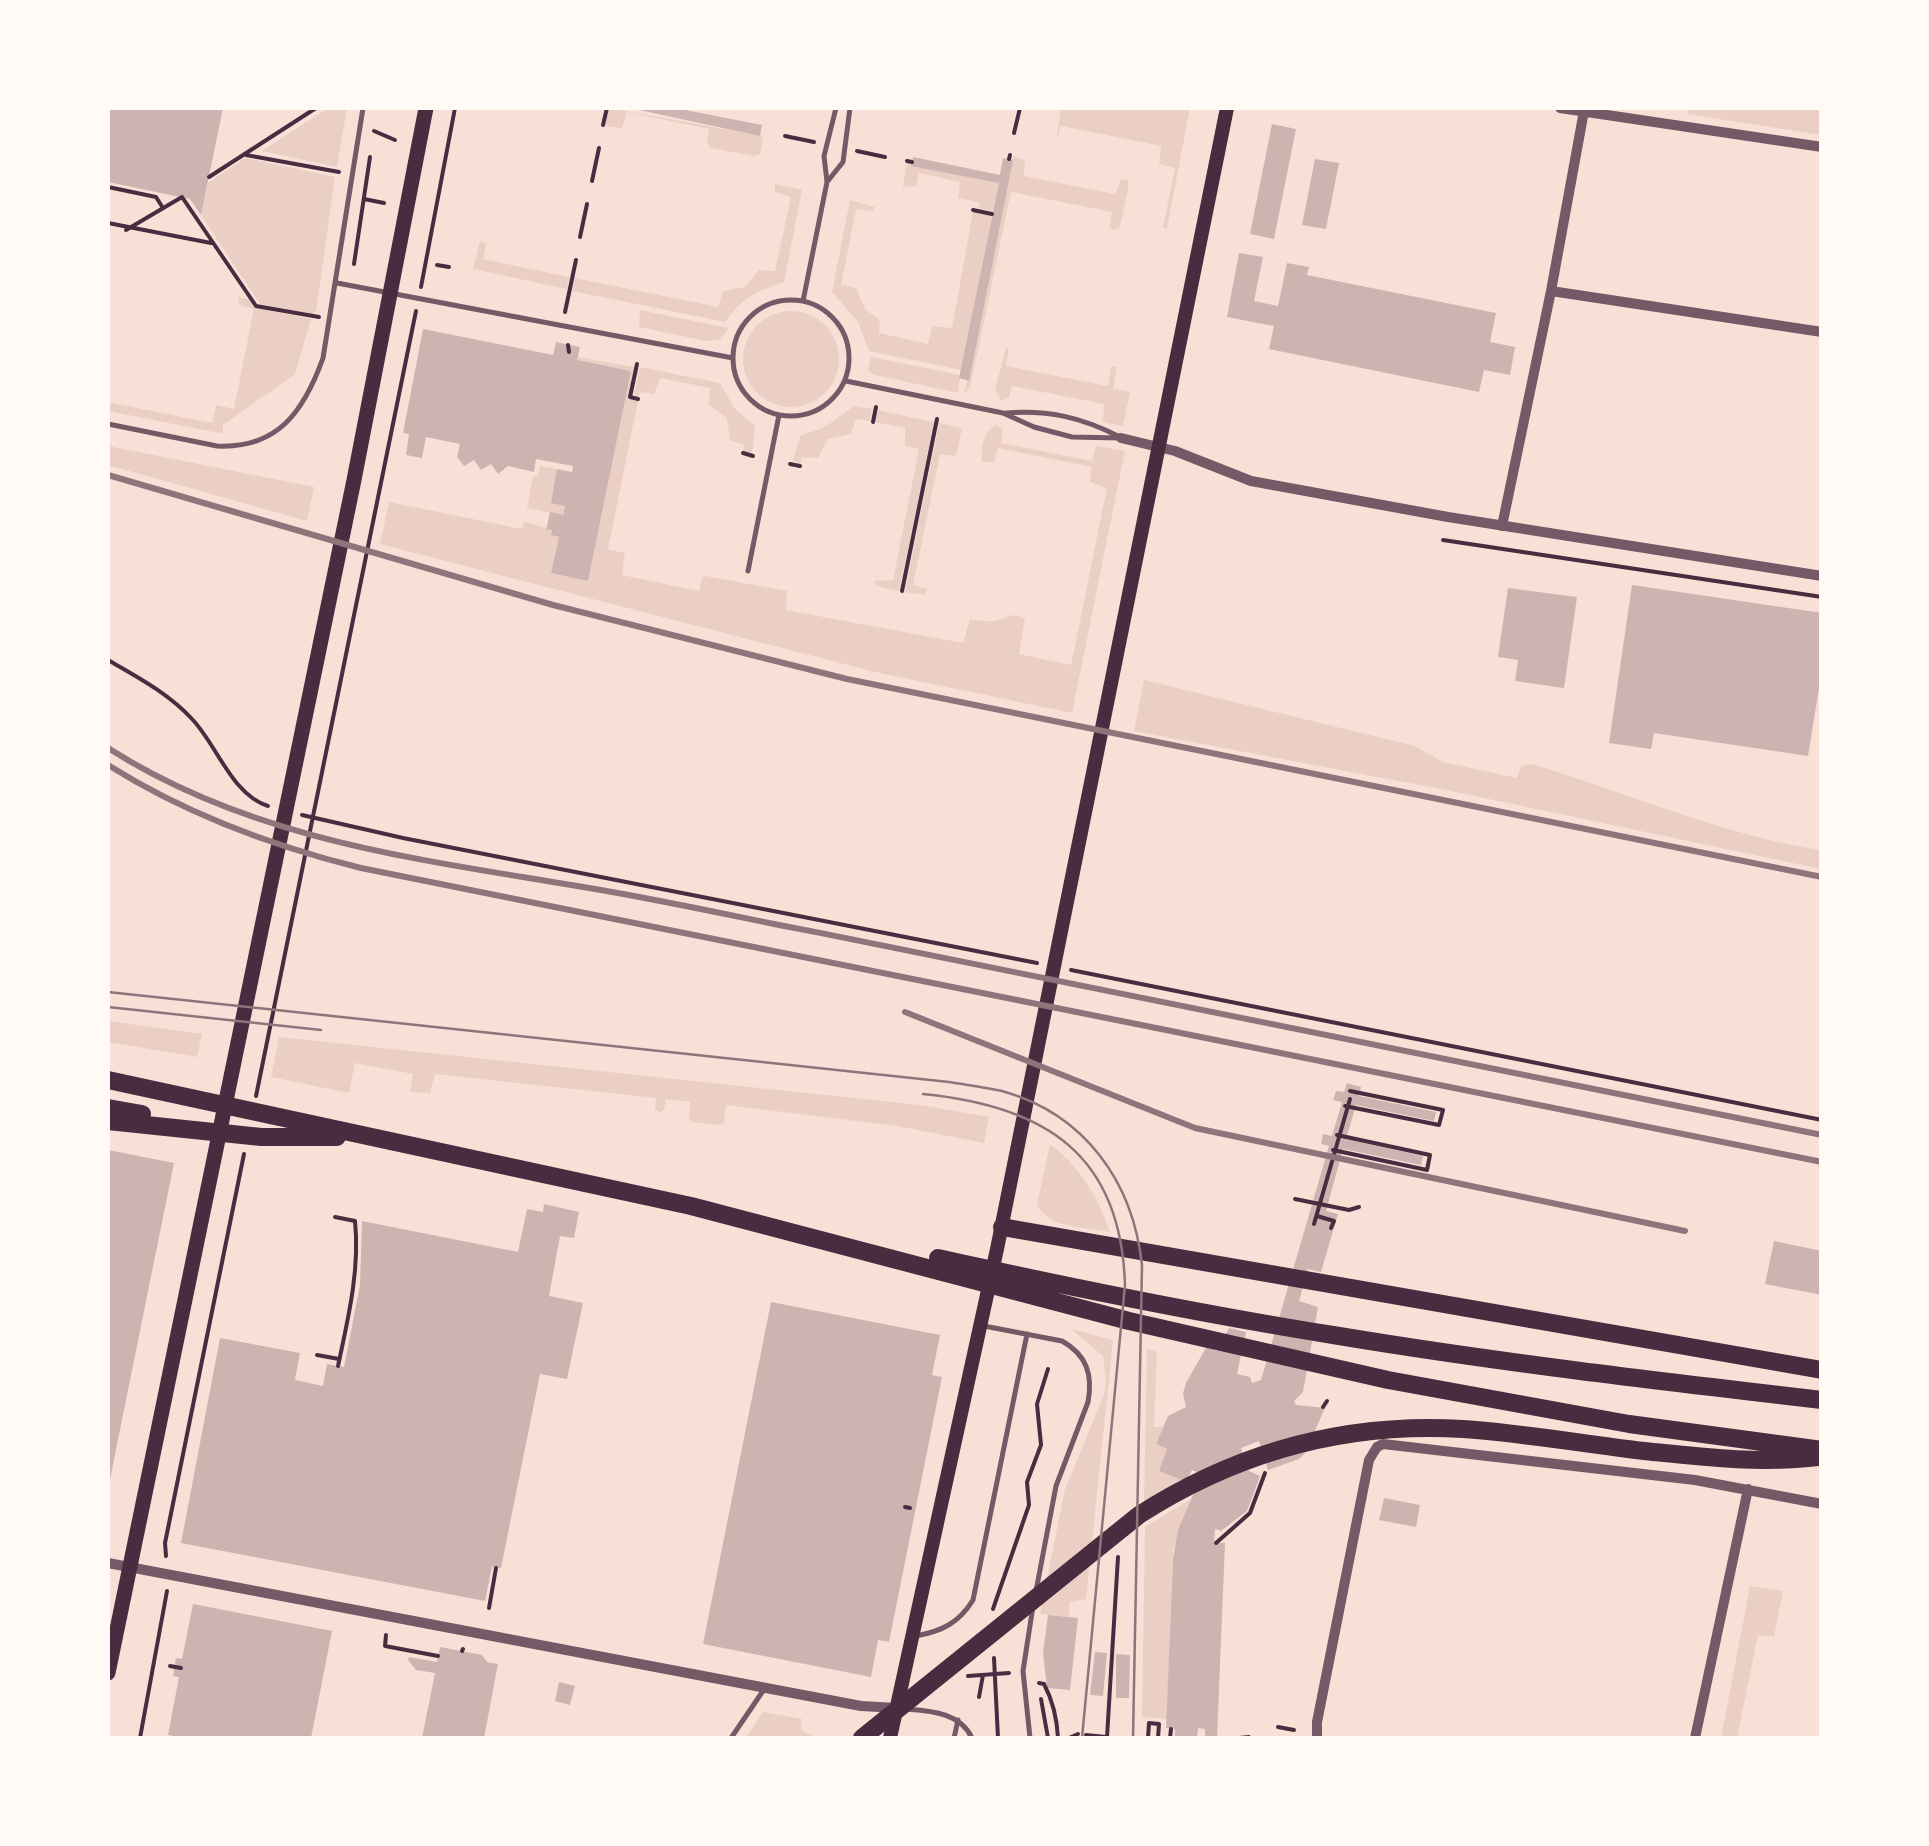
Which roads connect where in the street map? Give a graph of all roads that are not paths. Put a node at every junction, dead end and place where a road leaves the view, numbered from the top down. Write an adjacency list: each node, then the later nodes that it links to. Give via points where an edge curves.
1 (363, 108): 10 (lane)
2 (426, 108): 37 (main road)
3 (836, 108): 9 (lane, via 824,156)
4 (850, 108): 9 (lane, via 842,162)
5 (1227, 108): 28 (main road)
6 (1560, 108): 7 (street)
7 (1584, 111): 8 (street); 11 (street)
8 (1822, 148)
9 (827, 182): 12 (lane)
10 (336, 283): 14 (lane); 18 (lane, via 323,358 307,397 264,439 217,446)
11 (1552, 291): 13 (street); 20 (street)
12 (804, 301): 14 (lane, via 769,304 754,313); 15 (lane, via 843,329 850,362)
13 (1822, 332)
14 (733, 358): 17 (lane, via 734,374 751,401)
15 (846, 380): 16 (lane); 17 (lane, via 814,412)
16 (1003, 413): 19 (lane, via 1072,437); 19 (lane, via 1052,412)
17 (779, 416): 21 (lane)
18 (108, 424)
19 (1120, 438): 20 (street, via 1251,481)
20 (1502, 526): 22 (street)
21 (748, 572)
22 (1822, 576)
23 (108, 1079): 25 (highway); 27 (highway)
24 (108, 1108): 25 (highway, via 212,1122)
25 (292, 1120): 33 (highway, via 690,1206 1186,1335 1388,1380)
26 (108, 1121): 27 (highway, via 261,1137)
27 (393, 1138): 32 (highway, via 1204,1313 1442,1352)
28 (1002, 1227): 29 (main road); 31 (highway)
29 (982, 1326): 30 (lane); 39 (main road)
30 (1027, 1334): 39 (lane, via 973,1600 952,1624); 49 (lane, via 1073,1347 1088,1366 1090,1388 1056,1486 1026,1640)
31 (1822, 1370)
32 (1822, 1400)
33 (1822, 1453): 45 (highway, via 1728,1460 1482,1431 1397,1428 1252,1457 1139,1515)
34 (1748, 1489): 35 (street); 50 (street, via 1376,1448); 51 (street)
35 (1822, 1504)
36 (108, 1564): 37 (street)
37 (130, 1567): 38 (main road); 41 (street)
38 (111, 1635): 40 (main road)
39 (913, 1636): 42 (main road)
40 (108, 1672)
41 (765, 1688): 42 (street); 44 (lane)
42 (896, 1708): 43 (lane); 46 (main road)
43 (958, 1720): 47 (lane); 48 (lane)
44 (731, 1738)
45 (862, 1738)
46 (890, 1738)
47 (954, 1738)
48 (972, 1738)
49 (1030, 1738)
50 (1318, 1738)
51 (1695, 1738)

